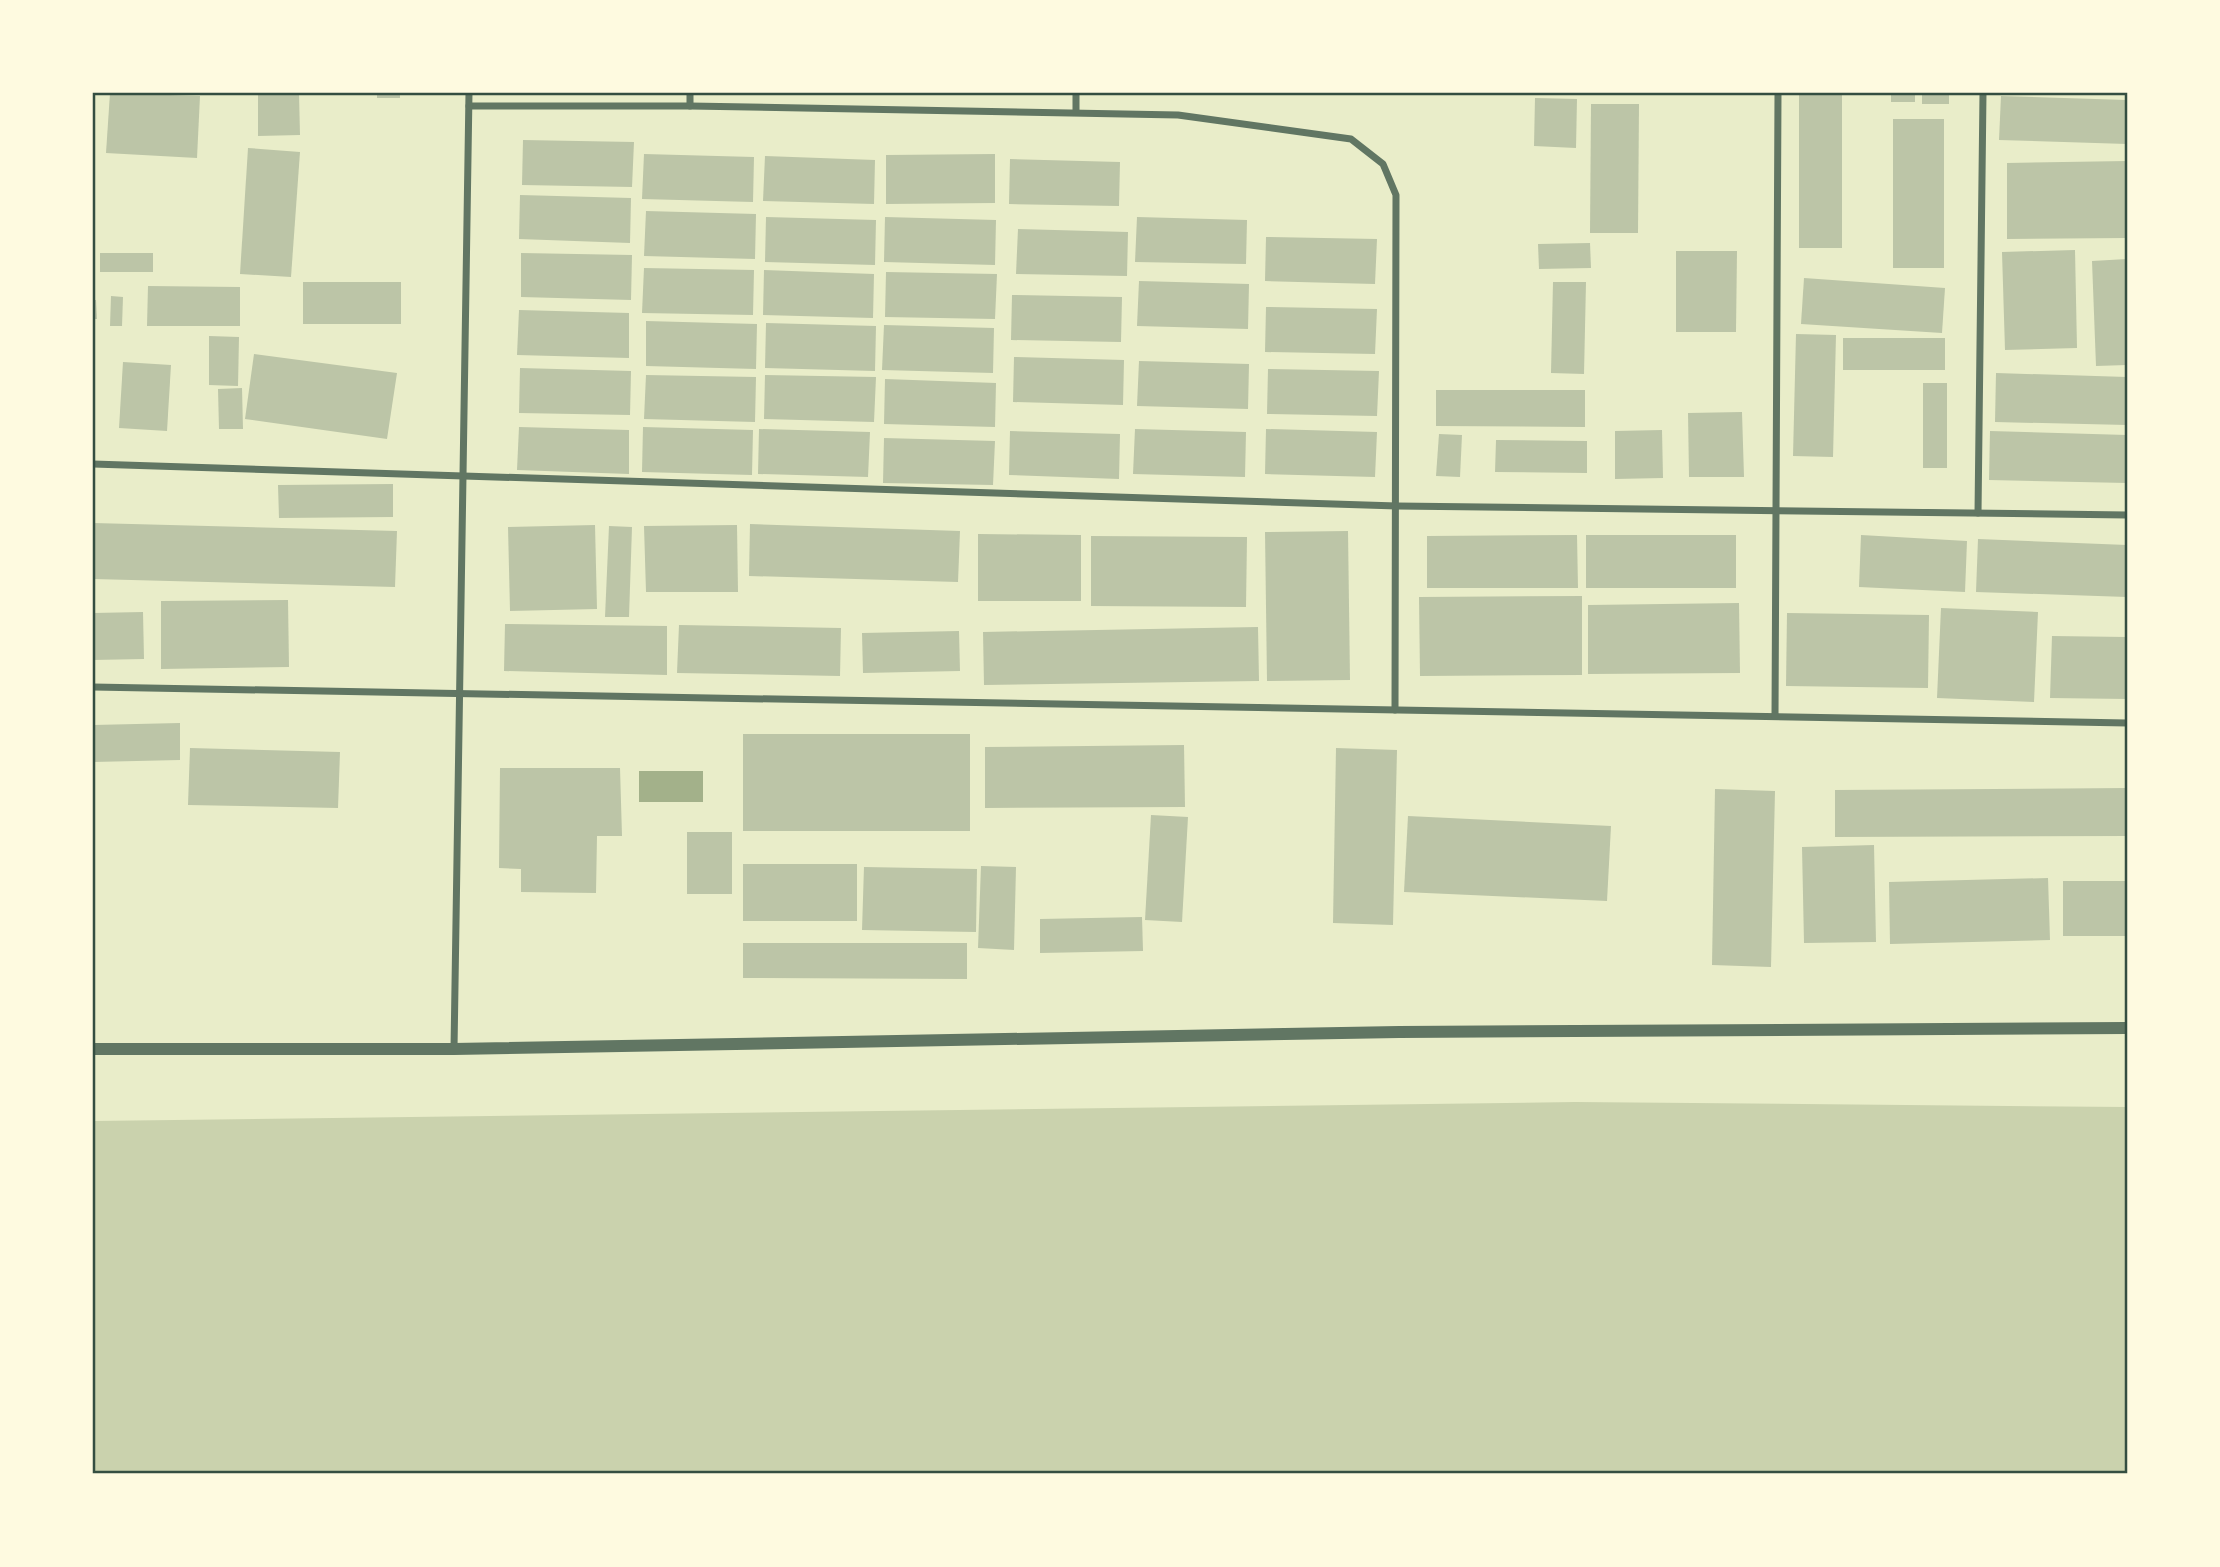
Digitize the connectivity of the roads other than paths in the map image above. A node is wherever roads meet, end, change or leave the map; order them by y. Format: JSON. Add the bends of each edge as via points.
{"nodes":[{"id":1,"x":469,"y":93,"type":"edge"},
{"id":2,"x":690,"y":93,"type":"edge"},
{"id":3,"x":1076,"y":93,"type":"edge"},
{"id":4,"x":1777,"y":93,"type":"edge"},
{"id":5,"x":1983,"y":93,"type":"edge"},
{"id":6,"x":468,"y":106,"type":"junction"},
{"id":7,"x":690,"y":106,"type":"junction"},
{"id":8,"x":1076,"y":111,"type":"junction"},
{"id":9,"x":93,"y":464,"type":"edge"},
{"id":10,"x":463,"y":475,"type":"junction"},
{"id":11,"x":1396,"y":506,"type":"junction"},
{"id":12,"x":1778,"y":511,"type":"junction"},
{"id":13,"x":1978,"y":513,"type":"junction"},
{"id":14,"x":2127,"y":514,"type":"edge"},
{"id":15,"x":93,"y":687,"type":"edge"},
{"id":16,"x":459,"y":693,"type":"junction"},
{"id":17,"x":1395,"y":710,"type":"junction"},
{"id":18,"x":1775,"y":716,"type":"junction"},
{"id":19,"x":2127,"y":723,"type":"edge"},
{"id":20,"x":2127,"y":1028,"type":"edge"},
{"id":21,"x":454,"y":1048,"type":"junction"},
{"id":22,"x":93,"y":1049,"type":"edge"}],
"edges":[{"from":1,"to":6,"type":"street"},
{"from":2,"to":7,"type":"street"},
{"from":3,"to":8,"type":"street"},
{"from":4,"to":12,"type":"street"},
{"from":5,"to":13,"type":"street"},
{"from":6,"to":7,"type":"street"},
{"from":6,"to":10,"type":"street"},
{"from":7,"to":8,"type":"street"},
{"from":8,"to":11,"type":"street","via":[[1178,115],[1311,132],[1351,139],[1383,164],[1396,195]]},
{"from":9,"to":10,"type":"street"},
{"from":10,"to":11,"type":"street"},
{"from":10,"to":16,"type":"street"},
{"from":11,"to":12,"type":"street"},
{"from":11,"to":17,"type":"street"},
{"from":12,"to":13,"type":"street"},
{"from":12,"to":18,"type":"street"},
{"from":13,"to":14,"type":"street"},
{"from":15,"to":16,"type":"street"},
{"from":16,"to":17,"type":"street"},
{"from":16,"to":21,"type":"street"},
{"from":17,"to":18,"type":"street"},
{"from":18,"to":19,"type":"street"},
{"from":20,"to":21,"type":"street","via":[[1399,1032]]},
{"from":21,"to":22,"type":"street"}]}
